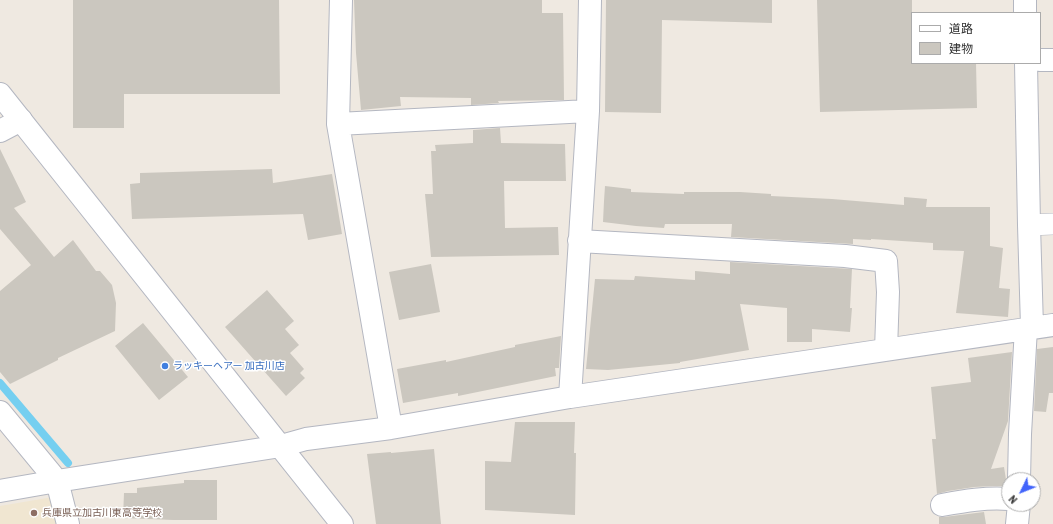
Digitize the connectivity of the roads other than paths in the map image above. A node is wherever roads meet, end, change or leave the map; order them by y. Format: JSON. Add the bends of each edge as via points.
{"nodes":[{"id":1,"x":341,"y":0,"type":"edge"},
{"id":2,"x":590,"y":0,"type":"edge"},
{"id":3,"x":1025,"y":0,"type":"edge"},
{"id":4,"x":1026,"y":12,"type":"edge"},
{"id":5,"x":1041,"y":60,"type":"edge"},
{"id":6,"x":1053,"y":60,"type":"edge"},
{"id":7,"x":1026,"y":64,"type":"edge"},
{"id":8,"x":0,"y":94,"type":"edge"},
{"id":9,"x":588,"y":111,"type":"junction"},
{"id":10,"x":21,"y":120,"type":"junction"},
{"id":11,"x":338,"y":124,"type":"junction"},
{"id":12,"x":0,"y":131,"type":"edge"},
{"id":13,"x":1053,"y":224,"type":"edge"},
{"id":14,"x":1029,"y":225,"type":"junction"},
{"id":15,"x":579,"y":241,"type":"junction"},
{"id":16,"x":1037,"y":327,"type":"edge"},
{"id":17,"x":886,"y":350,"type":"junction"},
{"id":18,"x":570,"y":397,"type":"junction"},
{"id":19,"x":0,"y":412,"type":"edge"},
{"id":20,"x":391,"y":428,"type":"junction"},
{"id":21,"x":281,"y":446,"type":"junction"},
{"id":22,"x":1019,"y":472,"type":"edge"},
{"id":23,"x":57,"y":481,"type":"junction"},
{"id":24,"x":0,"y":491,"type":"edge"},
{"id":25,"x":1001,"y":498,"type":"edge"},
{"id":26,"x":942,"y":505,"type":"dead end"},
{"id":27,"x":1018,"y":512,"type":"edge"},
{"id":28,"x":68,"y":524,"type":"edge"},
{"id":29,"x":342,"y":524,"type":"edge"},
{"id":30,"x":1017,"y":524,"type":"edge"}],
"edges":[{"from":1,"to":11,"type":"street"},
{"from":2,"to":9,"type":"street"},
{"from":3,"to":4,"type":"street"},
{"from":5,"to":6,"type":"street"},
{"from":7,"to":14,"type":"street"},
{"from":8,"to":10,"type":"street"},
{"from":9,"to":11,"type":"street"},
{"from":9,"to":15,"type":"street"},
{"from":10,"to":12,"type":"street"},
{"from":10,"to":21,"type":"street"},
{"from":11,"to":20,"type":"street"},
{"from":13,"to":14,"type":"street"},
{"from":14,"to":16,"type":"street"},
{"from":15,"to":17,"type":"street","via":[[845,256],[886,261]]},
{"from":15,"to":18,"type":"street"},
{"from":16,"to":17,"type":"street"},
{"from":16,"to":22,"type":"street","via":[[1020,434]]},
{"from":17,"to":18,"type":"street"},
{"from":18,"to":20,"type":"street"},
{"from":19,"to":23,"type":"street"},
{"from":20,"to":21,"type":"street","via":[[306,439]]},
{"from":21,"to":23,"type":"street"},
{"from":21,"to":29,"type":"street"},
{"from":23,"to":24,"type":"street"},
{"from":23,"to":28,"type":"street"},
{"from":25,"to":26,"type":"street"},
{"from":27,"to":30,"type":"street"}]}
